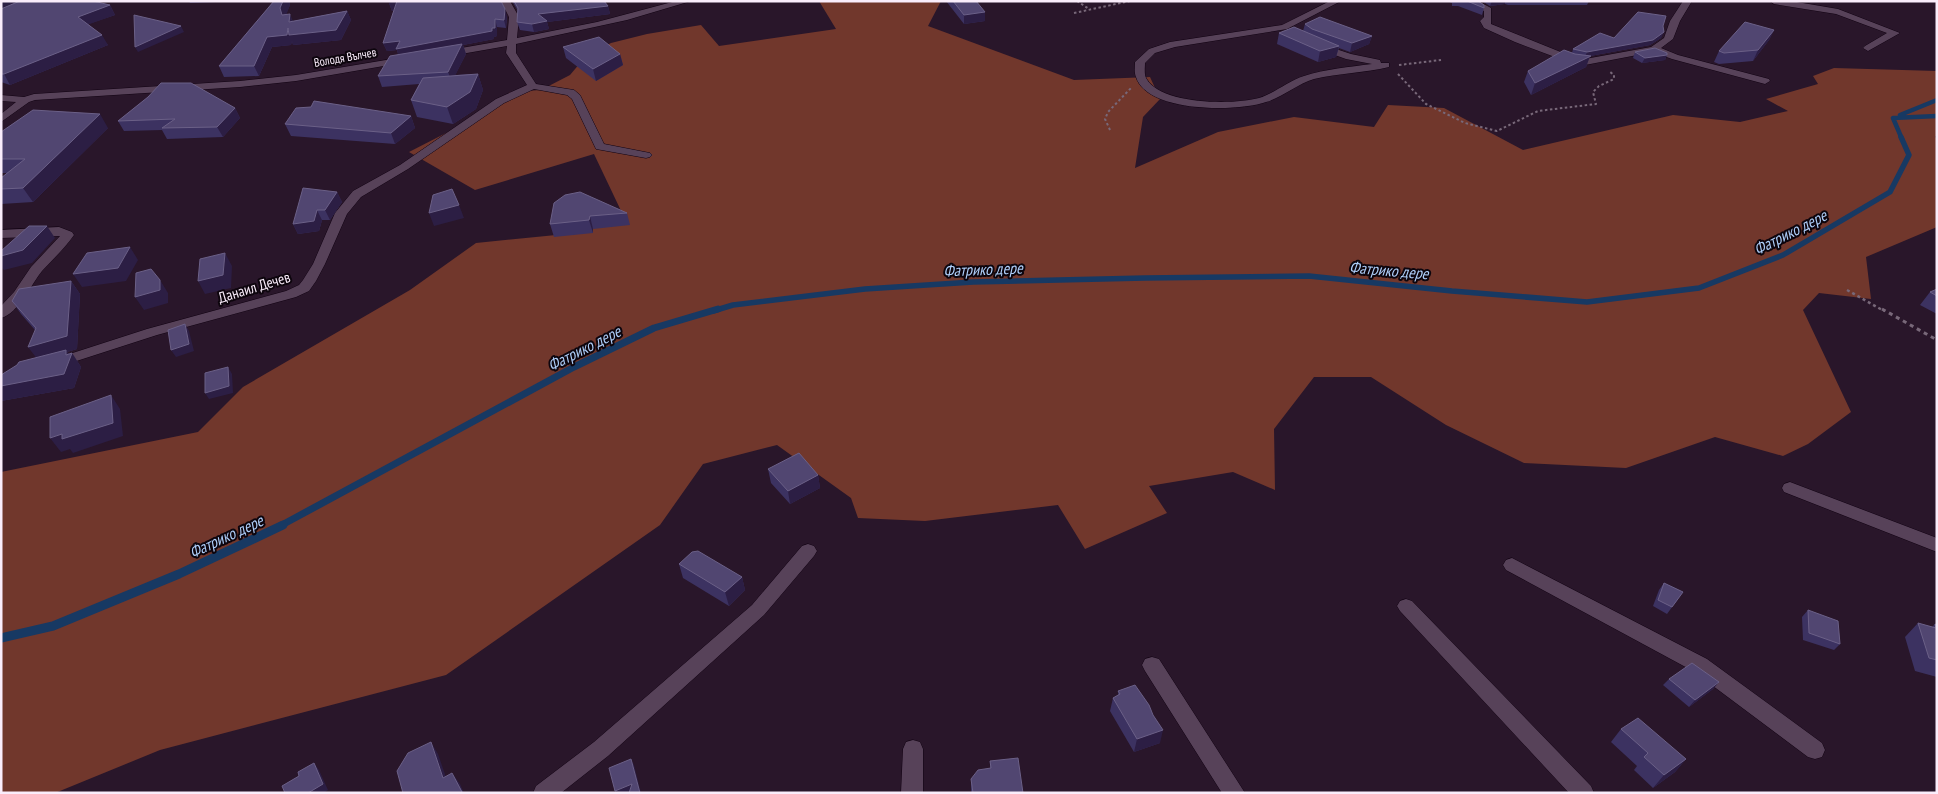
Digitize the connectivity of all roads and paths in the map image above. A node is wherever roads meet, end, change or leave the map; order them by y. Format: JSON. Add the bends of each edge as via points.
{"nodes":[{"id":1,"x":505,"y":1,"type":"edge"},
{"id":2,"x":687,"y":1,"type":"edge"},
{"id":3,"x":1077,"y":1,"type":"edge"},
{"id":4,"x":1130,"y":1,"type":"edge"},
{"id":5,"x":1337,"y":1,"type":"edge"},
{"id":6,"x":1471,"y":1,"type":"edge"},
{"id":7,"x":1688,"y":1,"type":"edge"},
{"id":8,"x":1774,"y":1,"type":"edge"},
{"id":9,"x":1090,"y":10,"type":"junction"},
{"id":10,"x":1074,"y":13,"type":"dead end"},
{"id":11,"x":512,"y":41,"type":"junction"},
{"id":12,"x":1306,"y":41,"type":"edge"},
{"id":13,"x":1868,"y":48,"type":"dead end"},
{"id":14,"x":1654,"y":49,"type":"junction"},
{"id":15,"x":430,"y":56,"type":"edge"},
{"id":16,"x":412,"y":59,"type":"edge"},
{"id":17,"x":1441,"y":60,"type":"dead end"},
{"id":18,"x":1594,"y":61,"type":"junction"},
{"id":19,"x":1389,"y":65,"type":"junction"},
{"id":20,"x":1141,"y":79,"type":"junction"},
{"id":21,"x":1765,"y":81,"type":"dead end"},
{"id":22,"x":533,"y":86,"type":"junction"},
{"id":23,"x":1,"y":98,"type":"edge"},
{"id":24,"x":25,"y":100,"type":"junction"},
{"id":25,"x":1,"y":119,"type":"edge"},
{"id":26,"x":1110,"y":130,"type":"dead end"},
{"id":27,"x":646,"y":155,"type":"dead end"},
{"id":28,"x":1,"y":234,"type":"edge"},
{"id":29,"x":1847,"y":290,"type":"dead end"},
{"id":30,"x":1,"y":314,"type":"edge"},
{"id":31,"x":1937,"y":340,"type":"edge"},
{"id":32,"x":43,"y":366,"type":"edge"},
{"id":33,"x":1790,"y":488,"type":"dead end"},
{"id":34,"x":1937,"y":545,"type":"edge"},
{"id":35,"x":808,"y":551,"type":"dead end"},
{"id":36,"x":1512,"y":565,"type":"dead end"},
{"id":37,"x":1406,"y":606,"type":"dead end"},
{"id":38,"x":1152,"y":664,"type":"dead end"},
{"id":39,"x":913,"y":749,"type":"dead end"},
{"id":40,"x":1815,"y":750,"type":"dead end"},
{"id":41,"x":544,"y":793,"type":"edge"},
{"id":42,"x":912,"y":793,"type":"edge"},
{"id":43,"x":1234,"y":793,"type":"edge"},
{"id":44,"x":1583,"y":793,"type":"edge"}],
"edges":[{"from":1,"to":11,"type":"street","via":[[514,17]]},
{"from":2,"to":11,"type":"street","via":[[644,14]]},
{"from":3,"to":9,"type":"path"},
{"from":4,"to":9,"type":"path"},
{"from":5,"to":20,"type":"street","via":[[1288,29],[1173,44],[1152,52],[1140,62]]},
{"from":6,"to":18,"type":"street","via":[[1488,10],[1485,21],[1495,30],[1570,60]]},
{"from":7,"to":14,"type":"street","via":[[1668,39]]},
{"from":8,"to":13,"type":"street","via":[[1838,12],[1895,33]]},
{"from":9,"to":10,"type":"path"},
{"from":11,"to":15,"type":"street"},
{"from":11,"to":22,"type":"street","via":[[511,53]]},
{"from":12,"to":19,"type":"street","via":[[1348,57]]},
{"from":14,"to":18,"type":"street"},
{"from":14,"to":21,"type":"street"},
{"from":16,"to":24,"type":"street","name":"Володя Вълчев","via":[[240,84]]},
{"from":17,"to":19,"type":"path"},
{"from":18,"to":19,"type":"path","via":[[1614,75],[1614,79],[1593,92],[1596,104],[1538,111],[1497,131],[1465,123],[1426,104]]},
{"from":19,"to":20,"type":"street","via":[[1306,79],[1264,99],[1241,105],[1214,106],[1178,100],[1153,92]]},
{"from":20,"to":26,"type":"path","via":[[1108,112],[1105,119]]},
{"from":22,"to":27,"type":"street","via":[[570,92],[576,97],[600,147]]},
{"from":22,"to":32,"type":"street","name":"Данаил Дечев","via":[[500,101],[404,167],[357,194],[341,213],[319,264],[304,288]]},
{"from":23,"to":24,"type":"street","name":"Володя Вълчев"},
{"from":24,"to":25,"type":"street"},
{"from":28,"to":30,"type":"street","via":[[59,231],[68,235]]},
{"from":29,"to":31,"type":"path"},
{"from":33,"to":34,"type":"street"},
{"from":35,"to":41,"type":"street","via":[[758,610],[601,749]]},
{"from":36,"to":40,"type":"street","via":[[1700,665]]},
{"from":37,"to":44,"type":"street"},
{"from":38,"to":43,"type":"street"},
{"from":39,"to":42,"type":"street"}]}
